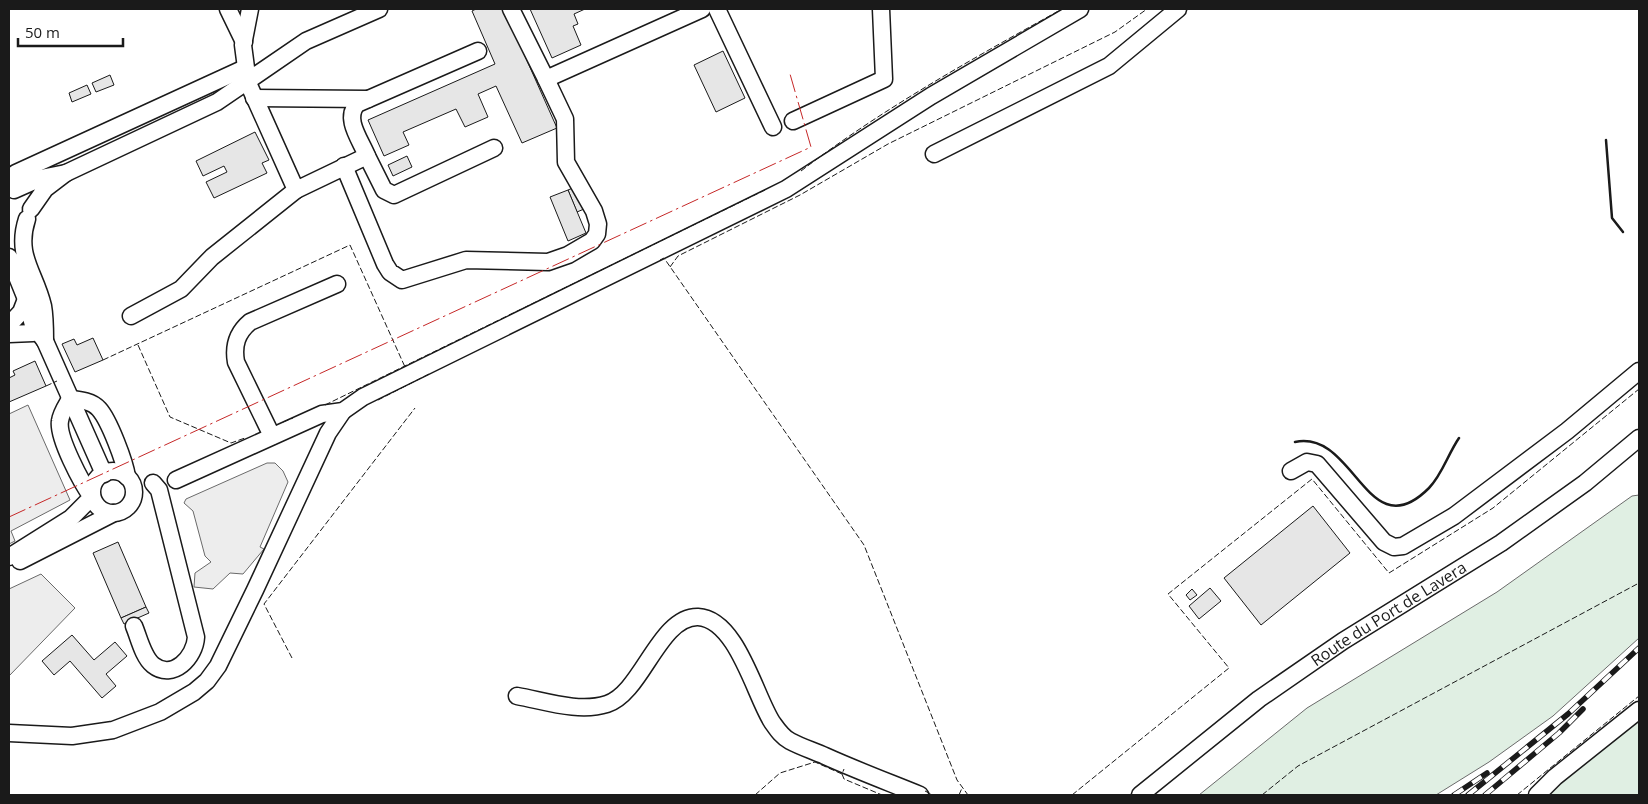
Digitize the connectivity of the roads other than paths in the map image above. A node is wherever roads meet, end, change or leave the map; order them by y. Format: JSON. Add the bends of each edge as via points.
{"nodes":[{"id":1,"x":228,"y":9,"type":"edge"},
{"id":2,"x":250,"y":9,"type":"edge"},
{"id":3,"x":379,"y":9,"type":"edge"},
{"id":4,"x":511,"y":9,"type":"edge"},
{"id":5,"x":702,"y":9,"type":"edge"},
{"id":6,"x":716,"y":9,"type":"edge"},
{"id":7,"x":881,"y":9,"type":"edge"},
{"id":8,"x":1080,"y":9,"type":"edge"},
{"id":9,"x":1178,"y":9,"type":"edge"},
{"id":10,"x":244,"y":42,"type":"junction"},
{"id":11,"x":478,"y":51,"type":"dead end"},
{"id":12,"x":546,"y":80,"type":"junction"},
{"id":13,"x":249,"y":83,"type":"junction"},
{"id":14,"x":368,"y":99,"type":"junction"},
{"id":15,"x":792,"y":121,"type":"dead end"},
{"id":16,"x":773,"y":126,"type":"dead end"},
{"id":17,"x":494,"y":148,"type":"dead end"},
{"id":18,"x":934,"y":154,"type":"dead end"},
{"id":19,"x":367,"y":156,"type":"junction"},
{"id":20,"x":344,"y":166,"type":"junction"},
{"id":21,"x":66,"y":173,"type":"junction"},
{"id":22,"x":10,"y":187,"type":"edge"},
{"id":23,"x":296,"y":190,"type":"junction"},
{"id":24,"x":29,"y":214,"type":"junction"},
{"id":25,"x":9,"y":224,"type":"edge"},
{"id":26,"x":9,"y":257,"type":"edge"},
{"id":27,"x":337,"y":284,"type":"dead end"},
{"id":28,"x":26,"y":298,"type":"junction"},
{"id":29,"x":131,"y":316,"type":"dead end"},
{"id":30,"x":9,"y":325,"type":"edge"},
{"id":31,"x":42,"y":332,"type":"junction"},
{"id":32,"x":9,"y":334,"type":"edge"},
{"id":33,"x":1639,"y":371,"type":"edge"},
{"id":34,"x":70,"y":399,"type":"junction"},
{"id":35,"x":343,"y":411,"type":"junction"},
{"id":36,"x":272,"y":436,"type":"junction"},
{"id":37,"x":1639,"y":438,"type":"edge"},
{"id":38,"x":1291,"y":471,"type":"dead end"},
{"id":39,"x":104,"y":474,"type":"junction"},
{"id":40,"x":129,"y":480,"type":"junction"},
{"id":41,"x":156,"y":487,"type":"junction"},
{"id":42,"x":92,"y":497,"type":"junction"},
{"id":43,"x":129,"y":505,"type":"junction"},
{"id":44,"x":114,"y":513,"type":"junction"},
{"id":45,"x":9,"y":557,"type":"edge"},
{"id":46,"x":9,"y":566,"type":"edge"},
{"id":47,"x":134,"y":626,"type":"dead end"},
{"id":48,"x":517,"y":696,"type":"dead end"},
{"id":49,"x":1639,"y":710,"type":"edge"},
{"id":50,"x":9,"y":733,"type":"edge"},
{"id":51,"x":920,"y":795,"type":"edge"},
{"id":52,"x":1140,"y":795,"type":"edge"},
{"id":53,"x":1537,"y":795,"type":"edge"}],
"edges":[{"from":1,"to":10,"type":"street"},
{"from":2,"to":10,"type":"street"},
{"from":3,"to":13,"type":"street","via":[[306,41]]},
{"from":4,"to":12,"type":"street"},
{"from":5,"to":12,"type":"street"},
{"from":6,"to":16,"type":"street"},
{"from":7,"to":15,"type":"street","via":[[884,79]]},
{"from":8,"to":35,"type":"street","via":[[930,96],[786,189],[363,397]]},
{"from":9,"to":18,"type":"street","via":[[1109,66]]},
{"from":10,"to":13,"type":"street"},
{"from":11,"to":14,"type":"street"},
{"from":12,"to":20,"type":"street","via":[[565,119],[566,162],[588,197],[598,224],[592,241],[568,255],[538,263],[466,260],[402,280],[384,264]]},
{"from":13,"to":14,"type":"street"},
{"from":13,"to":21,"type":"street","via":[[217,102]]},
{"from":13,"to":22,"type":"street","via":[[16,173]]},
{"from":13,"to":23,"type":"street"},
{"from":14,"to":19,"type":"street","via":[[358,104],[351,116]]},
{"from":17,"to":19,"type":"street","via":[[394,195],[384,190]]},
{"from":19,"to":20,"type":"street"},
{"from":20,"to":23,"type":"street"},
{"from":21,"to":22,"type":"street"},
{"from":21,"to":24,"type":"street","via":[[45,189]]},
{"from":22,"to":24,"type":"street","via":[[25,194],[31,203]]},
{"from":23,"to":29,"type":"street","via":[[212,257],[181,290]]},
{"from":24,"to":25,"type":"street","via":[[17,225]]},
{"from":24,"to":31,"type":"street","via":[[23,231],[22,251],[43,306]]},
{"from":26,"to":28,"type":"street"},
{"from":27,"to":36,"type":"street","via":[[250,322],[236,339],[236,362]]},
{"from":28,"to":30,"type":"street","via":[[21,312]]},
{"from":28,"to":31,"type":"street","via":[[33,325]]},
{"from":31,"to":32,"type":"street"},
{"from":31,"to":34,"type":"street"},
{"from":33,"to":38,"type":"street","via":[[1568,431],[1454,516],[1403,546],[1394,547],[1384,542],[1317,464],[1307,462]]},
{"from":34,"to":39,"type":"street"},
{"from":34,"to":40,"type":"street","via":[[83,400],[99,409],[122,457]]},
{"from":34,"to":42,"type":"street","via":[[60,421],[61,434]]},
{"from":35,"to":36,"type":"street","via":[[322,414]]},
{"from":35,"to":50,"type":"street","via":[[328,433],[255,590],[208,681],[160,712],[113,730],[72,736]]},
{"from":36,"to":41,"type":"street"},
{"from":37,"to":52,"type":"street","name":"Route du Port de Lavera","via":[[1585,483],[1508,538],[1344,641],[1259,699]]},
{"from":39,"to":40,"type":"street","via":[[116,472]]},
{"from":39,"to":42,"type":"street","via":[[95,481]]},
{"from":40,"to":41,"type":"street"},
{"from":40,"to":43,"type":"street","via":[[134,494]]},
{"from":41,"to":43,"type":"street"},
{"from":41,"to":47,"type":"street","via":[[196,637],[193,652],[189,659],[173,669],[157,668],[148,659]]},
{"from":42,"to":44,"type":"street","via":[[98,507]]},
{"from":42,"to":45,"type":"street","via":[[67,521]]},
{"from":43,"to":44,"type":"street"},
{"from":44,"to":46,"type":"street"},
{"from":48,"to":51,"type":"street","via":[[578,707],[609,704],[623,694],[677,624],[698,617],[711,621],[738,650],[770,720],[789,740]]},
{"from":49,"to":53,"type":"street"}]}
